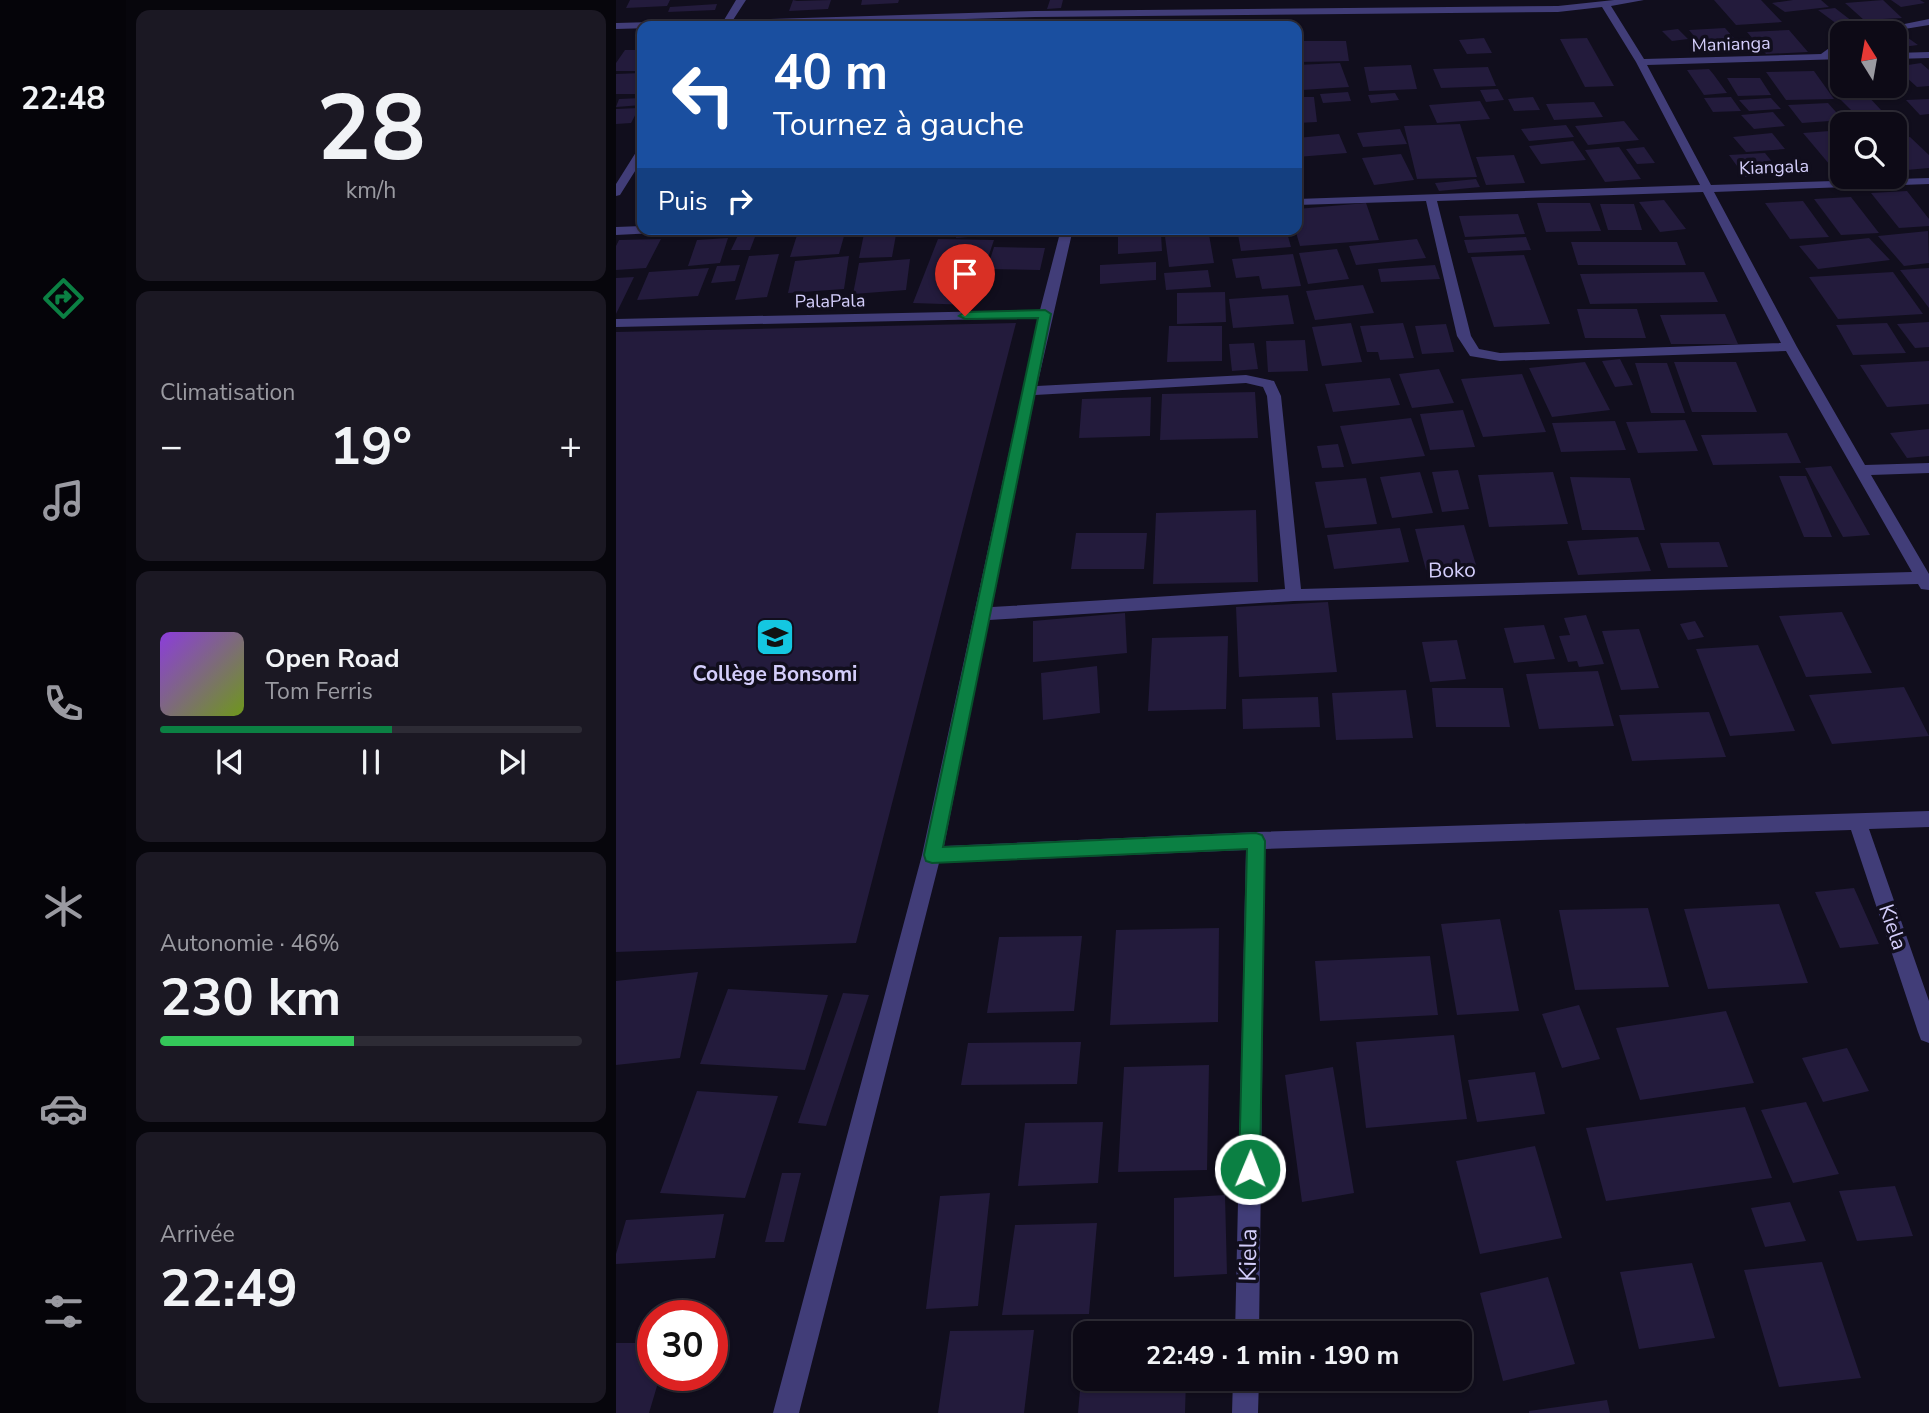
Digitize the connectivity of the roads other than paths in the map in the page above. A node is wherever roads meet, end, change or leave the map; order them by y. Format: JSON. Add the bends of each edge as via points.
{"nodes":[{"id":1,"x":741,"y":0,"type":"edge"},
{"id":2,"x":1038,"y":0,"type":"edge"},
{"id":3,"x":1261,"y":0,"type":"edge"},
{"id":4,"x":1639,"y":0,"type":"edge"},
{"id":5,"x":1556,"y":4,"type":"edge"},
{"id":6,"x":1605,"y":4,"type":"junction"},
{"id":7,"x":1262,"y":12,"type":"junction"},
{"id":8,"x":1107,"y":13,"type":"junction"},
{"id":9,"x":1035,"y":14,"type":"junction"},
{"id":10,"x":728,"y":21,"type":"edge"},
{"id":11,"x":838,"y":21,"type":"edge"},
{"id":12,"x":1105,"y":21,"type":"edge"},
{"id":13,"x":1929,"y":22,"type":"edge"},
{"id":14,"x":616,"y":26,"type":"edge"},
{"id":15,"x":637,"y":26,"type":"edge"},
{"id":16,"x":1908,"y":26,"type":"edge"},
{"id":17,"x":1830,"y":51,"type":"edge"},
{"id":18,"x":1929,"y":55,"type":"edge"},
{"id":19,"x":1908,"y":56,"type":"edge"},
{"id":20,"x":1823,"y":57,"type":"junction"},
{"id":21,"x":1830,"y":57,"type":"edge"},
{"id":22,"x":1641,"y":62,"type":"junction"},
{"id":23,"x":637,"y":159,"type":"edge"},
{"id":24,"x":1929,"y":181,"type":"edge"},
{"id":25,"x":1705,"y":188,"type":"junction"},
{"id":26,"x":616,"y":193,"type":"edge"},
{"id":27,"x":1431,"y":198,"type":"junction"},
{"id":28,"x":1302,"y":202,"type":"edge"},
{"id":29,"x":637,"y":230,"type":"edge"},
{"id":30,"x":616,"y":231,"type":"edge"},
{"id":31,"x":1065,"y":235,"type":"edge"},
{"id":32,"x":1045,"y":314,"type":"junction"},
{"id":33,"x":616,"y":323,"type":"edge"},
{"id":34,"x":1790,"y":347,"type":"junction"},
{"id":35,"x":1030,"y":391,"type":"junction"},
{"id":36,"x":1929,"y":468,"type":"edge"},
{"id":37,"x":1859,"y":470,"type":"junction"},
{"id":38,"x":1926,"y":583,"type":"edge"},
{"id":39,"x":1294,"y":595,"type":"junction"},
{"id":40,"x":983,"y":614,"type":"junction"},
{"id":41,"x":1929,"y":819,"type":"edge"},
{"id":42,"x":1857,"y":821,"type":"junction"},
{"id":43,"x":1256,"y":841,"type":"junction"},
{"id":44,"x":932,"y":855,"type":"junction"},
{"id":45,"x":1929,"y":1032,"type":"edge"},
{"id":46,"x":1247,"y":1321,"type":"edge"},
{"id":47,"x":1246,"y":1391,"type":"edge"},
{"id":48,"x":786,"y":1413,"type":"edge"},
{"id":49,"x":1245,"y":1413,"type":"edge"}],
"edges":[{"from":1,"to":10,"type":"street"},
{"from":2,"to":9,"type":"street"},
{"from":3,"to":7,"type":"street"},
{"from":4,"to":6,"type":"street"},
{"from":5,"to":6,"type":"street"},
{"from":5,"to":7,"type":"street"},
{"from":6,"to":22,"type":"street"},
{"from":7,"to":8,"type":"street"},
{"from":8,"to":9,"type":"street"},
{"from":8,"to":12,"type":"street"},
{"from":9,"to":11,"type":"street"},
{"from":13,"to":16,"type":"street"},
{"from":14,"to":15,"type":"street"},
{"from":17,"to":20,"type":"street"},
{"from":18,"to":19,"type":"street"},
{"from":20,"to":21,"type":"street","name":"Manianga"},
{"from":20,"to":22,"type":"street","name":"Manianga"},
{"from":22,"to":25,"type":"street"},
{"from":23,"to":26,"type":"street"},
{"from":24,"to":25,"type":"street","name":"Kiangala"},
{"from":25,"to":27,"type":"street"},
{"from":25,"to":34,"type":"street"},
{"from":27,"to":28,"type":"street"},
{"from":27,"to":34,"type":"street","via":[[1464,336],[1475,352],[1500,357]]},
{"from":29,"to":30,"type":"street"},
{"from":31,"to":32,"type":"street"},
{"from":32,"to":33,"type":"street","name":"PalaPala"},
{"from":32,"to":35,"type":"street"},
{"from":34,"to":37,"type":"street"},
{"from":35,"to":39,"type":"street","via":[[1246,379],[1269,384],[1274,396]]},
{"from":35,"to":40,"type":"street"},
{"from":36,"to":37,"type":"street"},
{"from":37,"to":38,"type":"street"},
{"from":38,"to":39,"type":"street","name":"Boko"},
{"from":39,"to":40,"type":"street","name":"Boko"},
{"from":40,"to":44,"type":"street"},
{"from":41,"to":42,"type":"street"},
{"from":42,"to":43,"type":"street"},
{"from":42,"to":45,"type":"street","name":"Kiela"},
{"from":43,"to":44,"type":"street"},
{"from":43,"to":46,"type":"street","name":"Kiela"},
{"from":44,"to":48,"type":"street"},
{"from":47,"to":49,"type":"street"}]}
